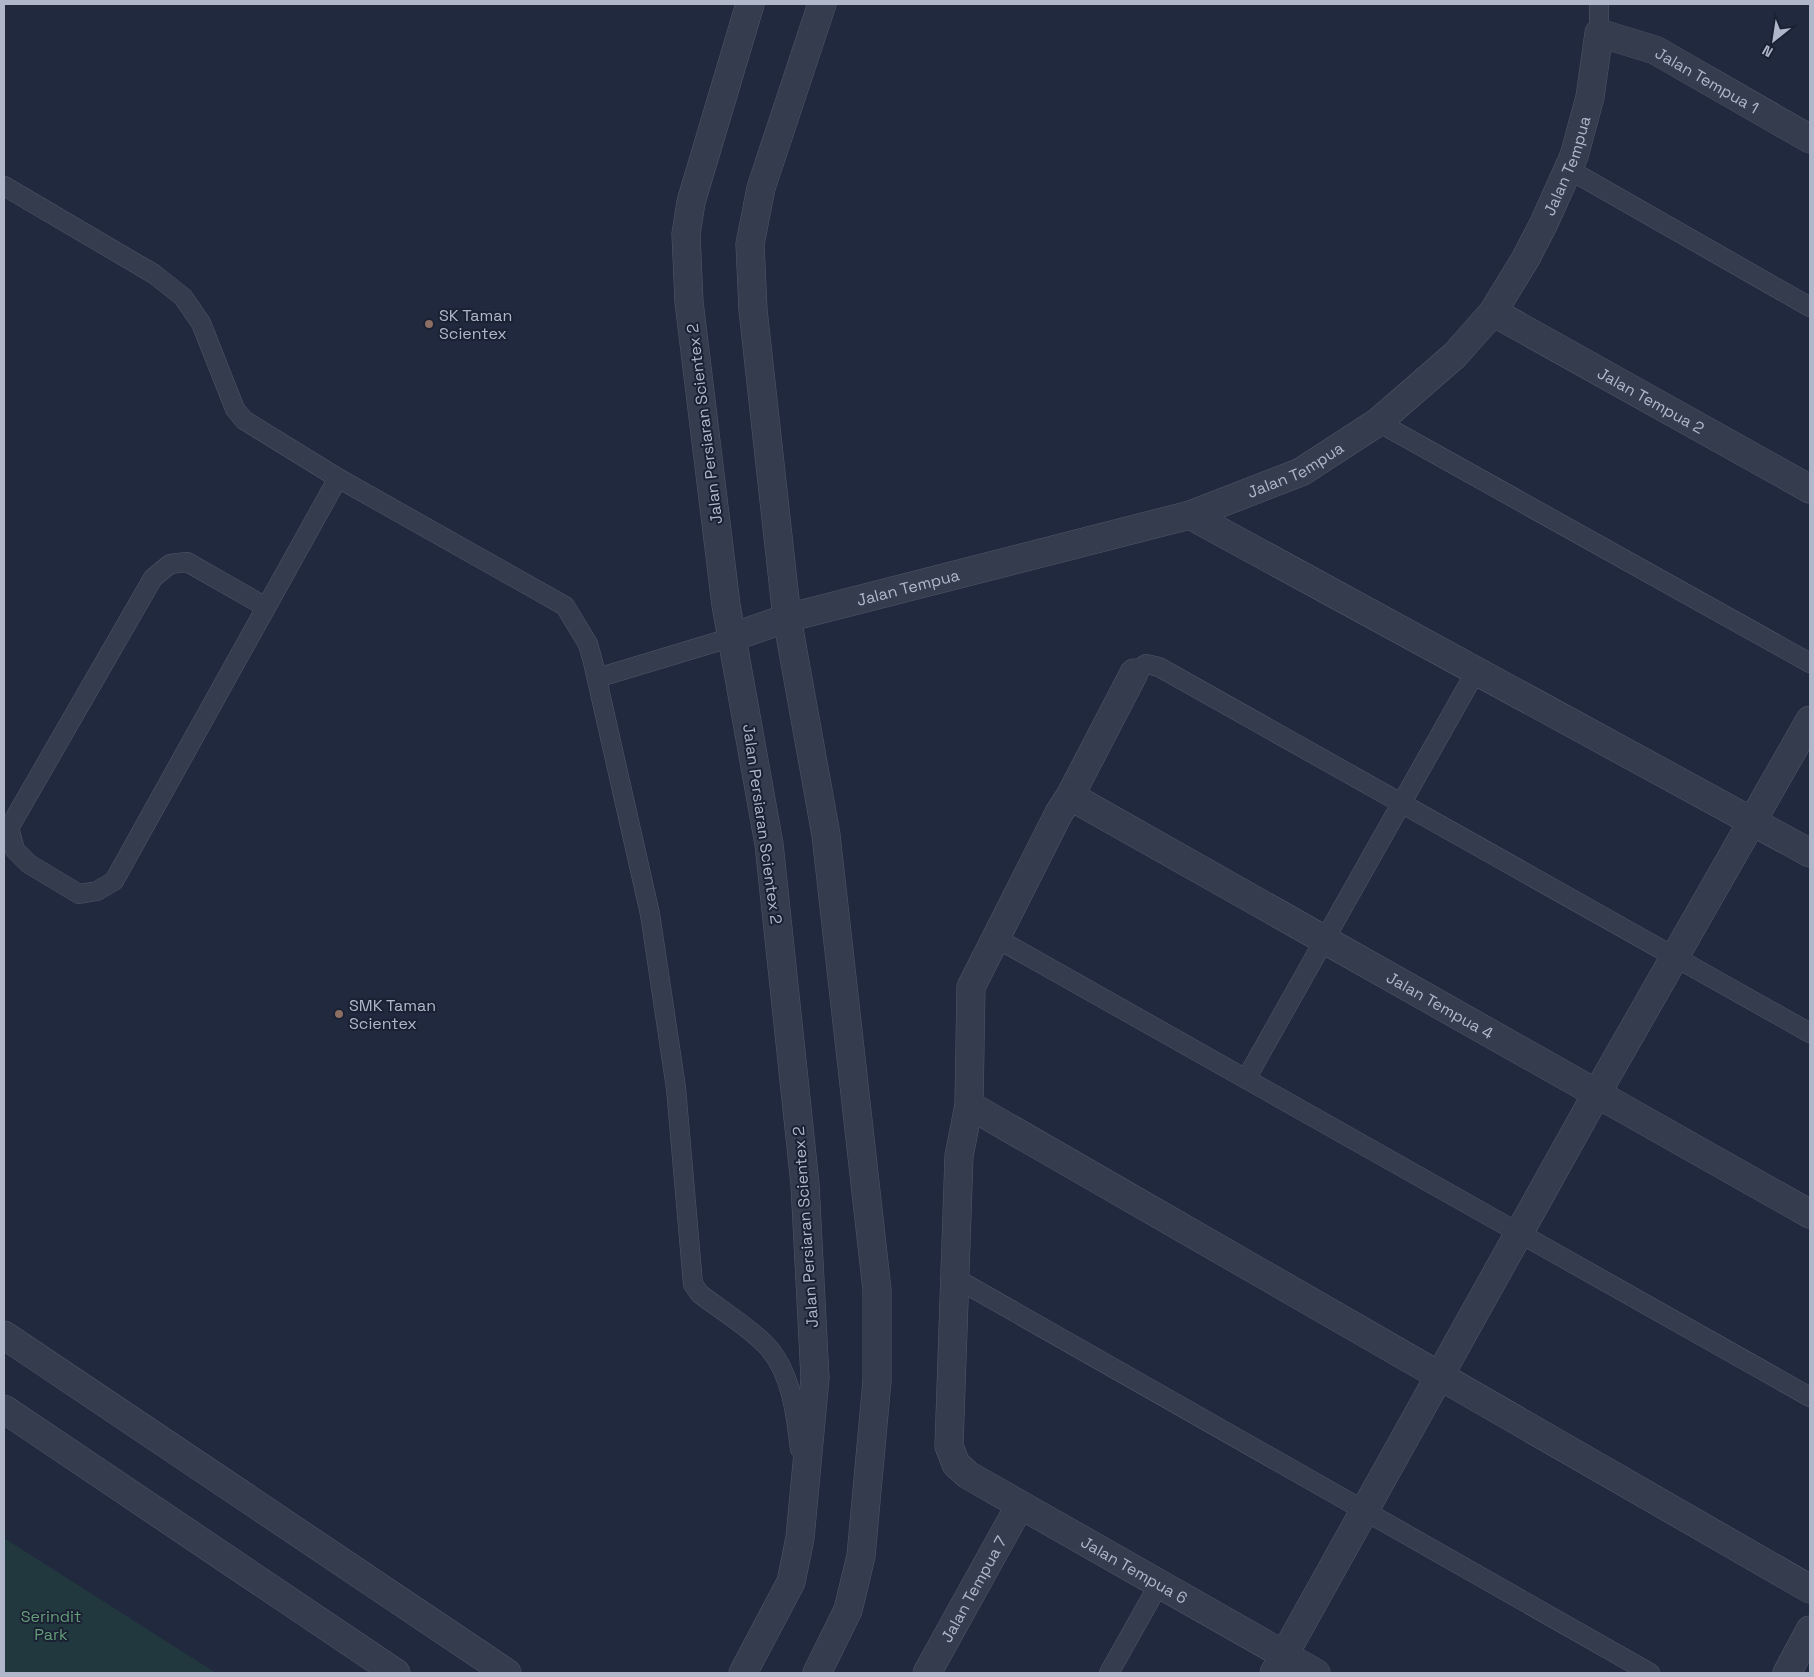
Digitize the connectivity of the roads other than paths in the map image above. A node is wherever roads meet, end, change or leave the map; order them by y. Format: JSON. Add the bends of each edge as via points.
{"nodes":[{"id":1,"x":750,"y":4,"type":"edge"},
{"id":2,"x":822,"y":4,"type":"edge"},
{"id":3,"x":1599,"y":4,"type":"edge"},
{"id":4,"x":1599,"y":33,"type":"junction"},
{"id":5,"x":1810,"y":138,"type":"edge"},
{"id":6,"x":1568,"y":168,"type":"junction"},
{"id":7,"x":4,"y":186,"type":"edge"},
{"id":8,"x":1810,"y":307,"type":"edge"},
{"id":9,"x":1493,"y":312,"type":"junction"},
{"id":10,"x":1378,"y":422,"type":"junction"},
{"id":11,"x":338,"y":478,"type":"junction"},
{"id":12,"x":1810,"y":489,"type":"edge"},
{"id":13,"x":1190,"y":515,"type":"junction"},
{"id":14,"x":266,"y":607,"type":"junction"},
{"id":15,"x":788,"y":618,"type":"junction"},
{"id":16,"x":733,"y":637,"type":"junction"},
{"id":17,"x":1810,"y":663,"type":"edge"},
{"id":18,"x":1476,"y":671,"type":"junction"},
{"id":19,"x":1134,"y":673,"type":"joint"},
{"id":20,"x":597,"y":678,"type":"junction"},
{"id":21,"x":1810,"y":720,"type":"edge"},
{"id":22,"x":1070,"y":796,"type":"junction"},
{"id":23,"x":1401,"y":803,"type":"junction"},
{"id":24,"x":1754,"y":822,"type":"junction"},
{"id":25,"x":1810,"y":853,"type":"edge"},
{"id":26,"x":996,"y":938,"type":"junction"},
{"id":27,"x":1324,"y":938,"type":"junction"},
{"id":28,"x":1675,"y":957,"type":"junction"},
{"id":29,"x":1810,"y":1033,"type":"edge"},
{"id":30,"x":1246,"y":1079,"type":"junction"},
{"id":31,"x":1597,"y":1092,"type":"junction"},
{"id":32,"x":969,"y":1105,"type":"junction"},
{"id":33,"x":1810,"y":1214,"type":"edge"},
{"id":34,"x":1520,"y":1232,"type":"junction"},
{"id":35,"x":955,"y":1278,"type":"junction"},
{"id":36,"x":4,"y":1335,"type":"edge"},
{"id":37,"x":1440,"y":1377,"type":"junction"},
{"id":38,"x":1810,"y":1397,"type":"edge"},
{"id":39,"x":4,"y":1409,"type":"edge"},
{"id":40,"x":805,"y":1489,"type":"junction"},
{"id":41,"x":1020,"y":1505,"type":"junction"},
{"id":42,"x":1364,"y":1512,"type":"junction"},
{"id":43,"x":1159,"y":1584,"type":"junction"},
{"id":44,"x":1810,"y":1589,"type":"edge"},
{"id":45,"x":1810,"y":1630,"type":"edge"},
{"id":46,"x":1279,"y":1664,"type":"edge"},
{"id":47,"x":743,"y":1670,"type":"edge"},
{"id":48,"x":507,"y":1672,"type":"edge"},
{"id":49,"x":396,"y":1673,"type":"edge"},
{"id":50,"x":817,"y":1673,"type":"edge"},
{"id":51,"x":927,"y":1673,"type":"edge"},
{"id":52,"x":1109,"y":1673,"type":"edge"},
{"id":53,"x":1316,"y":1673,"type":"edge"},
{"id":54,"x":1650,"y":1673,"type":"edge"},
{"id":55,"x":1787,"y":1673,"type":"edge"}],
"edges":[{"from":1,"to":16,"type":"street","name":"Jalan Persiaran Scientex 2","via":[[691,202],[686,234],[689,302],[726,605]]},
{"from":2,"to":15,"type":"street","via":[[761,188],[750,244],[753,310]]},
{"from":3,"to":4,"type":"lane","name":"Jalan Tempua"},
{"from":4,"to":5,"type":"street","name":"Jalan Tempua 1","via":[[1655,50]]},
{"from":4,"to":6,"type":"street","name":"Jalan Tempua","via":[[1590,97]]},
{"from":6,"to":8,"type":"lane"},
{"from":6,"to":9,"type":"street","name":"Jalan Tempua","via":[[1544,223]]},
{"from":7,"to":11,"type":"lane","via":[[154,274],[183,297],[201,323],[235,409],[244,420]]},
{"from":9,"to":10,"type":"street","name":"Jalan Tempua","via":[[1455,355]]},
{"from":9,"to":12,"type":"street","name":"Jalan Tempua 2"},
{"from":10,"to":13,"type":"street","name":"Jalan Tempua","via":[[1301,472]]},
{"from":10,"to":17,"type":"lane"},
{"from":11,"to":14,"type":"lane"},
{"from":11,"to":20,"type":"lane","via":[[565,606],[588,644]]},
{"from":13,"to":15,"type":"street","name":"Jalan Tempua"},
{"from":13,"to":18,"type":"street"},
{"from":14,"to":14,"type":"lane","via":[[114,881],[97,891],[80,894],[29,864],[15,850],[9,828],[153,578],[170,564],[187,562]]},
{"from":15,"to":16,"type":"street","name":"Jalan Tempua"},
{"from":15,"to":50,"type":"street","via":[[826,835],[877,1290],[877,1381],[861,1556],[848,1610]]},
{"from":16,"to":20,"type":"lane"},
{"from":16,"to":40,"type":"street","name":"Jalan Persiaran Scientex 2","via":[[769,844],[805,1184],[815,1378]]},
{"from":18,"to":23,"type":"lane"},
{"from":18,"to":24,"type":"street"},
{"from":19,"to":22,"type":"street"},
{"from":19,"to":23,"type":"lane","via":[[1146,664],[1159,667]]},
{"from":20,"to":40,"type":"lane","via":[[650,914],[676,1088],[693,1284],[700,1294],[765,1345],[784,1372],[796,1418]]},
{"from":21,"to":24,"type":"street"},
{"from":22,"to":26,"type":"street"},
{"from":22,"to":27,"type":"street","name":"Jalan Tempua 4"},
{"from":23,"to":27,"type":"lane"},
{"from":23,"to":28,"type":"lane"},
{"from":24,"to":25,"type":"street"},
{"from":24,"to":28,"type":"street"},
{"from":26,"to":30,"type":"lane"},
{"from":26,"to":32,"type":"street","via":[[971,987]]},
{"from":27,"to":30,"type":"lane"},
{"from":27,"to":31,"type":"street","name":"Jalan Tempua 4"},
{"from":28,"to":29,"type":"lane"},
{"from":28,"to":31,"type":"street"},
{"from":30,"to":34,"type":"lane"},
{"from":31,"to":33,"type":"street","name":"Jalan Tempua 4"},
{"from":31,"to":34,"type":"street"},
{"from":32,"to":35,"type":"street","via":[[959,1156]]},
{"from":32,"to":37,"type":"street"},
{"from":34,"to":37,"type":"street"},
{"from":34,"to":38,"type":"lane"},
{"from":35,"to":41,"type":"street","name":"Jalan Tempua 6","via":[[949,1446],[956,1464],[968,1475]]},
{"from":35,"to":42,"type":"lane"},
{"from":36,"to":48,"type":"street"},
{"from":37,"to":42,"type":"street"},
{"from":37,"to":44,"type":"street"},
{"from":39,"to":49,"type":"street"},
{"from":40,"to":47,"type":"street","name":"Jalan Persiaran Scientex 2","via":[[800,1538],[790,1582]]},
{"from":41,"to":43,"type":"street","name":"Jalan Tempua 6"},
{"from":41,"to":51,"type":"street","name":"Jalan Tempua 7"},
{"from":42,"to":46,"type":"street"},
{"from":42,"to":54,"type":"lane"},
{"from":43,"to":46,"type":"street","name":"Jalan Tempua 6"},
{"from":43,"to":52,"type":"lane"},
{"from":45,"to":55,"type":"street"},
{"from":46,"to":53,"type":"street","name":"Jalan Tempua 6"}]}
